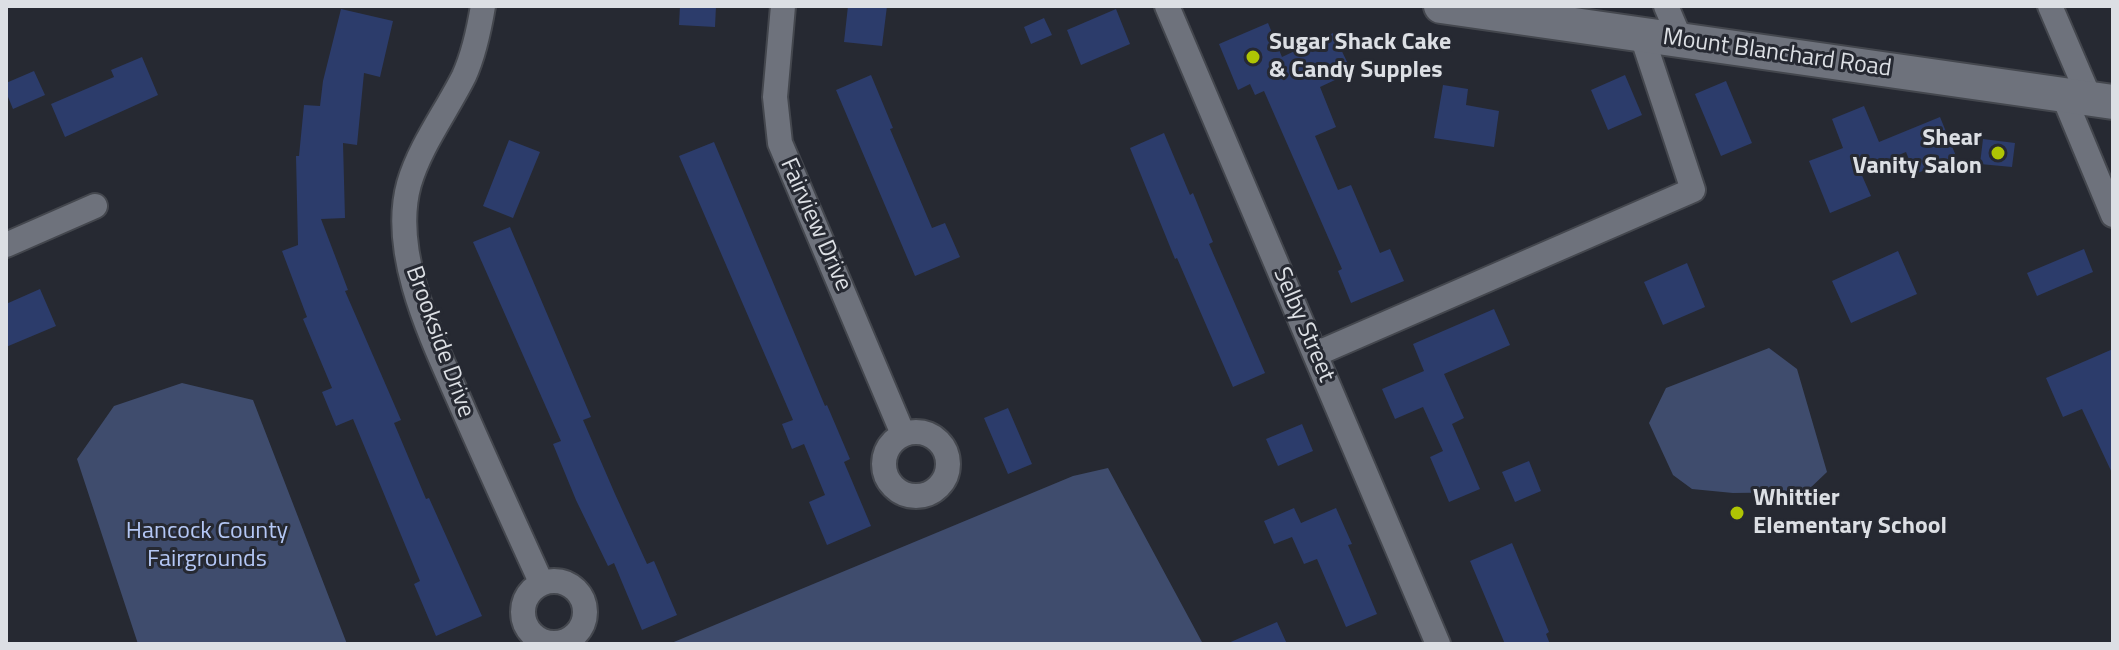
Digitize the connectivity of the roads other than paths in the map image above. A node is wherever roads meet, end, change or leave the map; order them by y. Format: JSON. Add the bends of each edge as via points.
{"nodes":[{"id":1,"x":483,"y":6,"type":"edge"},
{"id":2,"x":783,"y":6,"type":"edge"},
{"id":3,"x":1167,"y":6,"type":"edge"},
{"id":4,"x":1441,"y":6,"type":"edge"},
{"id":5,"x":1666,"y":6,"type":"edge"},
{"id":6,"x":2050,"y":6,"type":"edge"},
{"id":7,"x":1642,"y":36,"type":"junction"},
{"id":8,"x":1680,"y":39,"type":"junction"},
{"id":9,"x":2088,"y":99,"type":"edge"},
{"id":10,"x":95,"y":206,"type":"dead end"},
{"id":11,"x":2113,"y":215,"type":"edge"},
{"id":12,"x":6,"y":245,"type":"edge"},
{"id":13,"x":1316,"y":354,"type":"junction"},
{"id":14,"x":903,"y":434,"type":"dead end"},
{"id":15,"x":541,"y":582,"type":"dead end"},
{"id":16,"x":1438,"y":644,"type":"edge"}],
"edges":[{"from":1,"to":15,"type":"street","name":"Brookside Drive","via":[[464,75],[409,185],[405,238],[411,273],[439,355]]},
{"from":2,"to":14,"type":"street","name":"Fairview Drive","via":[[775,97],[780,143]]},
{"from":3,"to":13,"type":"street","name":"Selby Street"},
{"from":4,"to":7,"type":"main road","name":"Mount Blanchard Road"},
{"from":5,"to":8,"type":"street"},
{"from":6,"to":9,"type":"street"},
{"from":7,"to":8,"type":"main road","name":"Mount Blanchard Road"},
{"from":7,"to":13,"type":"street","via":[[1693,190]]},
{"from":8,"to":9,"type":"main road","name":"Mount Blanchard Road"},
{"from":9,"to":11,"type":"street"},
{"from":10,"to":12,"type":"street"},
{"from":13,"to":16,"type":"street","name":"Selby Street"}]}
